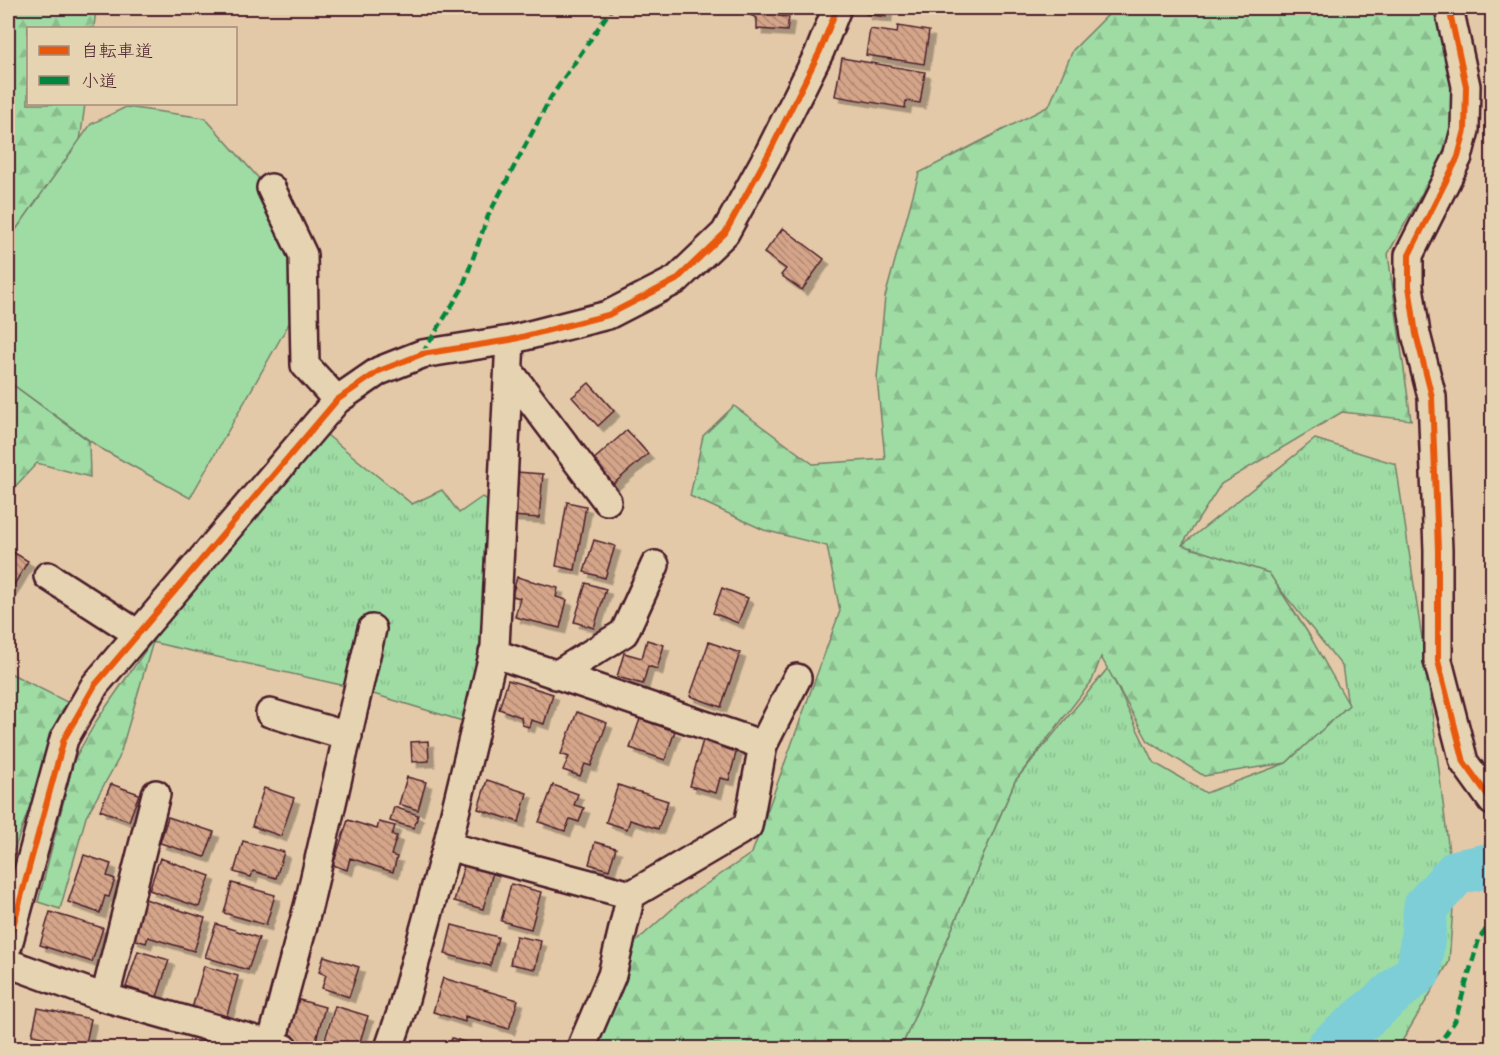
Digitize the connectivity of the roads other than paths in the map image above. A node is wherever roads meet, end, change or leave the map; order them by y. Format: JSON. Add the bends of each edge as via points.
{"nodes":[{"id":1,"x":837,"y":8,"type":"edge"},
{"id":2,"x":1449,"y":8,"type":"edge"},
{"id":3,"x":271,"y":188,"type":"dead end"},
{"id":4,"x":510,"y":340,"type":"junction"},
{"id":5,"x":509,"y":371,"type":"junction"},
{"id":6,"x":337,"y":400,"type":"junction"},
{"id":7,"x":607,"y":501,"type":"dead end"},
{"id":8,"x":655,"y":565,"type":"dead end"},
{"id":9,"x":48,"y":576,"type":"dead end"},
{"id":10,"x":372,"y":629,"type":"dead end"},
{"id":11,"x":138,"y":634,"type":"junction"},
{"id":12,"x":493,"y":653,"type":"junction"},
{"id":13,"x":556,"y":675,"type":"junction"},
{"id":14,"x":797,"y":678,"type":"dead end"},
{"id":15,"x":270,"y":713,"type":"dead end"},
{"id":16,"x":348,"y":735,"type":"junction"},
{"id":17,"x":763,"y":745,"type":"junction"},
{"id":18,"x":156,"y":794,"type":"dead end"},
{"id":19,"x":1492,"y":801,"type":"edge"},
{"id":20,"x":447,"y":846,"type":"junction"},
{"id":21,"x":631,"y":895,"type":"junction"},
{"id":22,"x":8,"y":945,"type":"edge"},
{"id":23,"x":8,"y":963,"type":"edge"},
{"id":24,"x":105,"y":997,"type":"junction"},
{"id":25,"x":278,"y":1047,"type":"edge"},
{"id":26,"x":389,"y":1048,"type":"edge"},
{"id":27,"x":581,"y":1048,"type":"edge"}],
"edges":[{"from":1,"to":4,"type":"street","via":[[820,51],[725,233],[676,280],[608,315]]},
{"from":2,"to":19,"type":"street","via":[[1466,86],[1465,130],[1458,157],[1409,255],[1409,286],[1432,398],[1438,661],[1464,762]]},
{"from":3,"to":6,"type":"street","via":[[303,255],[305,365]]},
{"from":4,"to":5,"type":"street"},
{"from":4,"to":6,"type":"street","via":[[422,354],[379,371]]},
{"from":5,"to":7,"type":"street"},
{"from":5,"to":12,"type":"street"},
{"from":6,"to":11,"type":"street"},
{"from":8,"to":13,"type":"street","via":[[624,633]]},
{"from":9,"to":11,"type":"street"},
{"from":10,"to":16,"type":"street"},
{"from":11,"to":22,"type":"street","via":[[95,685],[64,739]]},
{"from":12,"to":13,"type":"street"},
{"from":12,"to":20,"type":"street"},
{"from":13,"to":17,"type":"street"},
{"from":14,"to":17,"type":"street"},
{"from":15,"to":16,"type":"street"},
{"from":16,"to":25,"type":"street"},
{"from":17,"to":21,"type":"street","via":[[748,826]]},
{"from":18,"to":24,"type":"street"},
{"from":20,"to":21,"type":"street"},
{"from":20,"to":26,"type":"street"},
{"from":21,"to":27,"type":"street","via":[[612,975]]},
{"from":23,"to":24,"type":"street"},
{"from":24,"to":25,"type":"street"}]}
